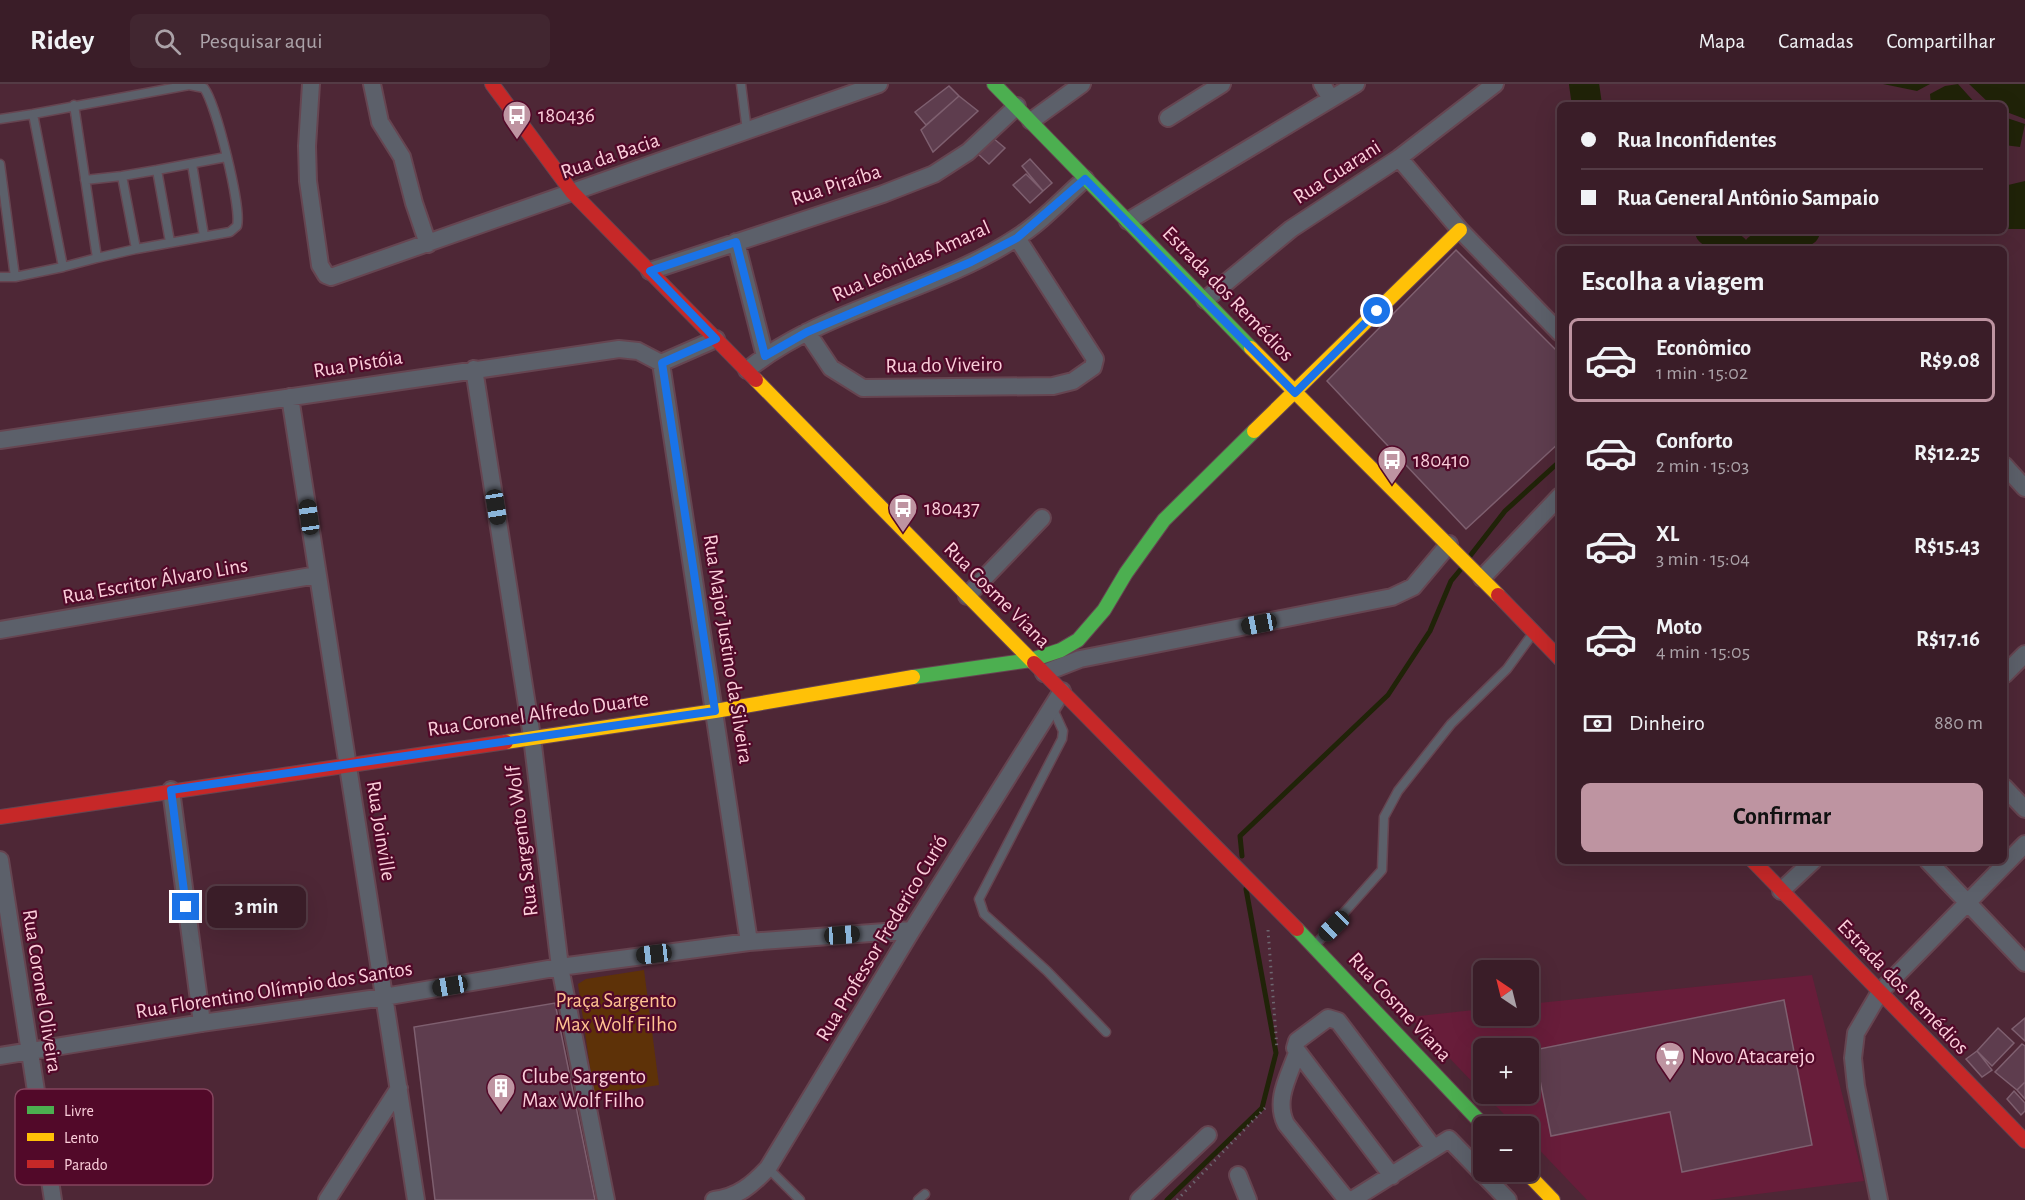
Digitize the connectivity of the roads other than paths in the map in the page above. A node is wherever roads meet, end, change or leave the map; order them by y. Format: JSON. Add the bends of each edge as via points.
{"nodes":[{"id":1,"x":311,"y":84,"type":"edge"},
{"id":2,"x":372,"y":84,"type":"edge"},
{"id":3,"x":492,"y":84,"type":"edge"},
{"id":4,"x":741,"y":84,"type":"edge"},
{"id":5,"x":879,"y":84,"type":"edge"},
{"id":6,"x":994,"y":84,"type":"edge"},
{"id":7,"x":1082,"y":84,"type":"edge"},
{"id":8,"x":1222,"y":84,"type":"edge"},
{"id":9,"x":1322,"y":84,"type":"edge"},
{"id":10,"x":1356,"y":84,"type":"edge"},
{"id":11,"x":1495,"y":84,"type":"edge"},
{"id":12,"x":1331,"y":99,"type":"junction"},
{"id":13,"x":74,"y":105,"type":"junction"},
{"id":14,"x":1017,"y":106,"type":"junction"},
{"id":15,"x":33,"y":114,"type":"junction"},
{"id":16,"x":0,"y":118,"type":"edge"},
{"id":17,"x":1168,"y":118,"type":"dead end"},
{"id":18,"x":1031,"y":122,"type":"junction"},
{"id":19,"x":747,"y":132,"type":"junction"},
{"id":20,"x":226,"y":157,"type":"junction"},
{"id":21,"x":1399,"y":158,"type":"junction"},
{"id":22,"x":0,"y":164,"type":"edge"},
{"id":23,"x":192,"y":164,"type":"junction"},
{"id":24,"x":157,"y":170,"type":"junction"},
{"id":25,"x":122,"y":176,"type":"junction"},
{"id":26,"x":1085,"y":179,"type":"junction"},
{"id":27,"x":85,"y":180,"type":"junction"},
{"id":28,"x":572,"y":192,"type":"junction"},
{"id":29,"x":1128,"y":221,"type":"junction"},
{"id":30,"x":1460,"y":230,"type":"junction"},
{"id":31,"x":204,"y":236,"type":"junction"},
{"id":32,"x":1017,"y":238,"type":"junction"},
{"id":33,"x":170,"y":242,"type":"junction"},
{"id":34,"x":736,"y":242,"type":"junction"},
{"id":35,"x":428,"y":244,"type":"junction"},
{"id":36,"x":136,"y":249,"type":"junction"},
{"id":37,"x":97,"y":258,"type":"junction"},
{"id":38,"x":63,"y":267,"type":"junction"},
{"id":39,"x":650,"y":271,"type":"junction"},
{"id":40,"x":0,"y":277,"type":"edge"},
{"id":41,"x":15,"y":277,"type":"junction"},
{"id":42,"x":1205,"y":300,"type":"junction"},
{"id":43,"x":1557,"y":330,"type":"edge"},
{"id":44,"x":807,"y":332,"type":"junction"},
{"id":45,"x":716,"y":339,"type":"junction"},
{"id":46,"x":765,"y":356,"type":"junction"},
{"id":47,"x":662,"y":363,"type":"junction"},
{"id":48,"x":474,"y":369,"type":"junction"},
{"id":49,"x":747,"y":370,"type":"junction"},
{"id":50,"x":1295,"y":393,"type":"junction"},
{"id":51,"x":290,"y":397,"type":"junction"},
{"id":52,"x":0,"y":440,"type":"edge"},
{"id":53,"x":2007,"y":468,"type":"edge"},
{"id":54,"x":2025,"y":488,"type":"edge"},
{"id":55,"x":1557,"y":499,"type":"edge"},
{"id":56,"x":1042,"y":518,"type":"dead end"},
{"id":57,"x":1453,"y":549,"type":"junction"},
{"id":58,"x":317,"y":575,"type":"junction"},
{"id":59,"x":1481,"y":577,"type":"junction"},
{"id":60,"x":968,"y":596,"type":"junction"},
{"id":61,"x":0,"y":630,"type":"edge"},
{"id":62,"x":1534,"y":632,"type":"junction"},
{"id":63,"x":2025,"y":654,"type":"edge"},
{"id":64,"x":1557,"y":656,"type":"edge"},
{"id":65,"x":1031,"y":660,"type":"junction"},
{"id":66,"x":2007,"y":672,"type":"edge"},
{"id":67,"x":1044,"y":673,"type":"junction"},
{"id":68,"x":1062,"y":691,"type":"junction"},
{"id":69,"x":1052,"y":707,"type":"junction"},
{"id":70,"x":715,"y":711,"type":"junction"},
{"id":71,"x":531,"y":737,"type":"junction"},
{"id":72,"x":348,"y":765,"type":"junction"},
{"id":73,"x":171,"y":790,"type":"junction"},
{"id":74,"x":2007,"y":790,"type":"edge"},
{"id":75,"x":2025,"y":809,"type":"edge"},
{"id":76,"x":0,"y":817,"type":"edge"},
{"id":77,"x":2025,"y":844,"type":"edge"},
{"id":78,"x":0,"y":860,"type":"edge"},
{"id":79,"x":2007,"y":862,"type":"edge"},
{"id":80,"x":1756,"y":864,"type":"edge"},
{"id":81,"x":1810,"y":864,"type":"edge"},
{"id":82,"x":1931,"y":864,"type":"edge"},
{"id":83,"x":2005,"y":864,"type":"edge"},
{"id":84,"x":1781,"y":891,"type":"junction"},
{"id":85,"x":1967,"y":903,"type":"junction"},
{"id":86,"x":912,"y":930,"type":"junction"},
{"id":87,"x":749,"y":942,"type":"junction"},
{"id":88,"x":1314,"y":946,"type":"junction"},
{"id":89,"x":2025,"y":963,"type":"edge"},
{"id":90,"x":560,"y":967,"type":"junction"},
{"id":91,"x":1880,"y":992,"type":"junction"},
{"id":92,"x":384,"y":997,"type":"junction"},
{"id":93,"x":202,"y":1023,"type":"junction"},
{"id":94,"x":1106,"y":1032,"type":"dead end"},
{"id":95,"x":29,"y":1053,"type":"junction"},
{"id":96,"x":1298,"y":1053,"type":"junction"},
{"id":97,"x":0,"y":1056,"type":"edge"},
{"id":98,"x":399,"y":1088,"type":"junction"},
{"id":99,"x":35,"y":1089,"type":"edge"},
{"id":100,"x":1475,"y":1116,"type":"edge"},
{"id":101,"x":1208,"y":1135,"type":"dead end"},
{"id":102,"x":2025,"y":1141,"type":"edge"},
{"id":103,"x":1433,"y":1147,"type":"junction"},
{"id":104,"x":768,"y":1168,"type":"junction"},
{"id":105,"x":1238,"y":1175,"type":"dead end"},
{"id":106,"x":1392,"y":1176,"type":"junction"},
{"id":107,"x":1536,"y":1182,"type":"edge"},
{"id":108,"x":51,"y":1185,"type":"edge"},
{"id":109,"x":722,"y":1199,"type":"edge"},
{"id":110,"x":53,"y":1200,"type":"edge"},
{"id":111,"x":327,"y":1200,"type":"edge"},
{"id":112,"x":416,"y":1200,"type":"edge"},
{"id":113,"x":606,"y":1200,"type":"edge"},
{"id":114,"x":800,"y":1200,"type":"edge"},
{"id":115,"x":1139,"y":1200,"type":"edge"},
{"id":116,"x":1248,"y":1200,"type":"edge"},
{"id":117,"x":1347,"y":1200,"type":"edge"},
{"id":118,"x":1352,"y":1200,"type":"edge"},
{"id":119,"x":1508,"y":1200,"type":"edge"},
{"id":120,"x":1553,"y":1200,"type":"edge"},
{"id":121,"x":1879,"y":1200,"type":"edge"}],
"edges":[{"from":1,"to":35,"type":"street","name":"Rua da Bacia","via":[[308,181],[320,264],[328,277]]},
{"from":2,"to":35,"type":"street","via":[[380,122],[402,157]]},
{"from":3,"to":28,"type":"main road","name":"Rua Cosme Viana"},
{"from":4,"to":19,"type":"lane"},
{"from":5,"to":19,"type":"street","name":"Rua da Bacia"},
{"from":6,"to":14,"type":"main road","name":"Estrada dos Remédios"},
{"from":7,"to":18,"type":"street"},
{"from":8,"to":17,"type":"street"},
{"from":9,"to":12,"type":"street"},
{"from":10,"to":12,"type":"street"},
{"from":11,"to":21,"type":"street","name":"Rua Guarani"},
{"from":12,"to":29,"type":"street"},
{"from":13,"to":15,"type":"lane"},
{"from":13,"to":20,"type":"lane","via":[[199,85],[211,99]]},
{"from":13,"to":27,"type":"lane"},
{"from":14,"to":18,"type":"main road","name":"Estrada dos Remédios"},
{"from":14,"to":34,"type":"street","name":"Rua Piraíba","via":[[968,152],[934,174]]},
{"from":15,"to":16,"type":"lane"},
{"from":15,"to":38,"type":"lane"},
{"from":18,"to":26,"type":"main road","name":"Estrada dos Remédios"},
{"from":19,"to":28,"type":"street","name":"Rua da Bacia"},
{"from":20,"to":23,"type":"lane"},
{"from":20,"to":31,"type":"lane","via":[[236,199],[237,226],[230,232]]},
{"from":21,"to":30,"type":"street"},
{"from":21,"to":42,"type":"street","name":"Rua Guarani","via":[[1291,229]]},
{"from":22,"to":41,"type":"lane"},
{"from":23,"to":24,"type":"lane"},
{"from":23,"to":31,"type":"lane"},
{"from":24,"to":25,"type":"lane"},
{"from":24,"to":33,"type":"lane"},
{"from":25,"to":27,"type":"lane"},
{"from":25,"to":36,"type":"lane"},
{"from":26,"to":29,"type":"main road","name":"Estrada dos Remédios"},
{"from":26,"to":32,"type":"street","name":"Rua Leônidas Amaral"},
{"from":27,"to":37,"type":"lane"},
{"from":28,"to":35,"type":"street","name":"Rua da Bacia"},
{"from":28,"to":39,"type":"main road","name":"Rua Cosme Viana"},
{"from":29,"to":42,"type":"main road","name":"Estrada dos Remédios"},
{"from":30,"to":43,"type":"street"},
{"from":30,"to":50,"type":"main road"},
{"from":31,"to":33,"type":"lane"},
{"from":32,"to":44,"type":"street","name":"Rua Leônidas Amaral","via":[[971,262]]},
{"from":32,"to":44,"type":"street","name":"Rua do Viveiro","via":[[1095,359],[1093,367],[1064,385],[863,388],[831,368]]},
{"from":33,"to":36,"type":"lane"},
{"from":34,"to":39,"type":"street","name":"Rua Piraíba"},
{"from":34,"to":46,"type":"street"},
{"from":36,"to":37,"type":"lane"},
{"from":37,"to":38,"type":"lane"},
{"from":38,"to":41,"type":"lane"},
{"from":39,"to":45,"type":"main road","name":"Rua Cosme Viana"},
{"from":40,"to":41,"type":"lane"},
{"from":42,"to":50,"type":"main road","name":"Estrada dos Remédios"},
{"from":44,"to":46,"type":"street","name":"Rua Leônidas Amaral"},
{"from":45,"to":47,"type":"street"},
{"from":45,"to":49,"type":"main road","name":"Rua Cosme Viana"},
{"from":46,"to":49,"type":"street","name":"Rua Leônidas Amaral"},
{"from":47,"to":48,"type":"street","name":"Rua Pistóia","via":[[638,351],[619,349]]},
{"from":47,"to":70,"type":"street","name":"Rua Major Justino da Silveira"},
{"from":48,"to":51,"type":"street","name":"Rua Pistóia"},
{"from":48,"to":71,"type":"street","name":"Rua Sargento Wolf"},
{"from":49,"to":60,"type":"main road","name":"Rua Cosme Viana"},
{"from":50,"to":57,"type":"main road","name":"Estrada dos Remédios"},
{"from":50,"to":65,"type":"main road","name":"Rua Coronel Alfredo Duarte","via":[[1164,520],[1125,573],[1104,610],[1078,640]]},
{"from":51,"to":52,"type":"street","name":"Rua Pistóia"},
{"from":51,"to":58,"type":"street","name":"Rua Joinville"},
{"from":53,"to":54,"type":"street"},
{"from":55,"to":59,"type":"street"},
{"from":56,"to":60,"type":"street"},
{"from":57,"to":59,"type":"main road","name":"Estrada dos Remédios"},
{"from":57,"to":67,"type":"street","via":[[1413,587],[1392,597],[1080,659]]},
{"from":58,"to":61,"type":"street","name":"Rua Escritor Álvaro Lins"},
{"from":58,"to":72,"type":"street","name":"Rua Joinville"},
{"from":59,"to":62,"type":"main road","name":"Estrada dos Remédios"},
{"from":60,"to":65,"type":"main road","name":"Rua Cosme Viana"},
{"from":62,"to":64,"type":"main road","name":"Estrada dos Remédios"},
{"from":62,"to":88,"type":"lane","via":[[1507,669],[1451,724],[1398,791],[1384,817],[1382,870]]},
{"from":63,"to":66,"type":"street"},
{"from":65,"to":67,"type":"main road","name":"Rua Cosme Viana"},
{"from":65,"to":70,"type":"main road","name":"Rua Coronel Alfredo Duarte"},
{"from":67,"to":68,"type":"main road","name":"Rua Cosme Viana"},
{"from":68,"to":69,"type":"street","name":"Rua Professor Frederico Curió"},
{"from":68,"to":88,"type":"main road","name":"Rua Cosme Viana"},
{"from":69,"to":86,"type":"street","name":"Rua Professor Frederico Curió"},
{"from":69,"to":94,"type":"lane","via":[[1063,731],[1062,739],[979,899],[980,906]]},
{"from":70,"to":71,"type":"main road","name":"Rua Coronel Alfredo Duarte"},
{"from":70,"to":87,"type":"street","name":"Rua Major Justino da Silveira"},
{"from":71,"to":72,"type":"main road","name":"Rua Coronel Alfredo Duarte"},
{"from":71,"to":90,"type":"street","name":"Rua Sargento Wolf"},
{"from":72,"to":73,"type":"main road","name":"Rua Coronel Alfredo Duarte"},
{"from":72,"to":92,"type":"street","name":"Rua Joinville"},
{"from":73,"to":76,"type":"main road","name":"Rua Coronel Alfredo Duarte"},
{"from":73,"to":93,"type":"street"},
{"from":74,"to":75,"type":"street"},
{"from":77,"to":79,"type":"street"},
{"from":78,"to":95,"type":"street","name":"Rua Coronel Oliveira"},
{"from":80,"to":84,"type":"main road","name":"Estrada dos Remédios"},
{"from":81,"to":84,"type":"street"},
{"from":82,"to":85,"type":"street"},
{"from":83,"to":85,"type":"street"},
{"from":84,"to":91,"type":"main road","name":"Estrada dos Remédios"},
{"from":85,"to":89,"type":"street"},
{"from":85,"to":91,"type":"street"},
{"from":86,"to":87,"type":"street","name":"Rua Florentino Olímpio dos Santos"},
{"from":86,"to":104,"type":"street","name":"Rua Professor Frederico Curió"},
{"from":87,"to":90,"type":"street","name":"Rua Florentino Olímpio dos Santos"},
{"from":88,"to":100,"type":"main road","name":"Rua Cosme Viana"},
{"from":90,"to":92,"type":"street","name":"Rua Florentino Olímpio dos Santos"},
{"from":90,"to":113,"type":"street","name":"Rua Sargento Wolf"},
{"from":91,"to":102,"type":"main road","name":"Estrada dos Remédios"},
{"from":91,"to":121,"type":"street","via":[[1856,1033],[1853,1058]]},
{"from":92,"to":93,"type":"street","name":"Rua Florentino Olímpio dos Santos"},
{"from":92,"to":98,"type":"street","name":"Rua Joinville"},
{"from":93,"to":95,"type":"street","name":"Rua Florentino Olímpio dos Santos"},
{"from":95,"to":97,"type":"street","name":"Rua Florentino Olímpio dos Santos"},
{"from":95,"to":99,"type":"street","name":"Rua Coronel Oliveira"},
{"from":96,"to":103,"type":"street","via":[[1297,1041],[1328,1018],[1338,1021]]},
{"from":96,"to":106,"type":"street"},
{"from":96,"to":117,"type":"street","via":[[1280,1102],[1281,1115]]},
{"from":98,"to":111,"type":"street"},
{"from":98,"to":112,"type":"street","name":"Rua Joinville"},
{"from":101,"to":115,"type":"street"},
{"from":103,"to":106,"type":"street"},
{"from":103,"to":119,"type":"street","via":[[1449,1139]]},
{"from":104,"to":109,"type":"street","name":"Rua Professor Frederico Curió","via":[[749,1187]]},
{"from":104,"to":114,"type":"lane"},
{"from":105,"to":116,"type":"street"},
{"from":106,"to":118,"type":"street"},
{"from":107,"to":120,"type":"main road"},
{"from":108,"to":110,"type":"street","name":"Rua Coronel Oliveira"}]}
